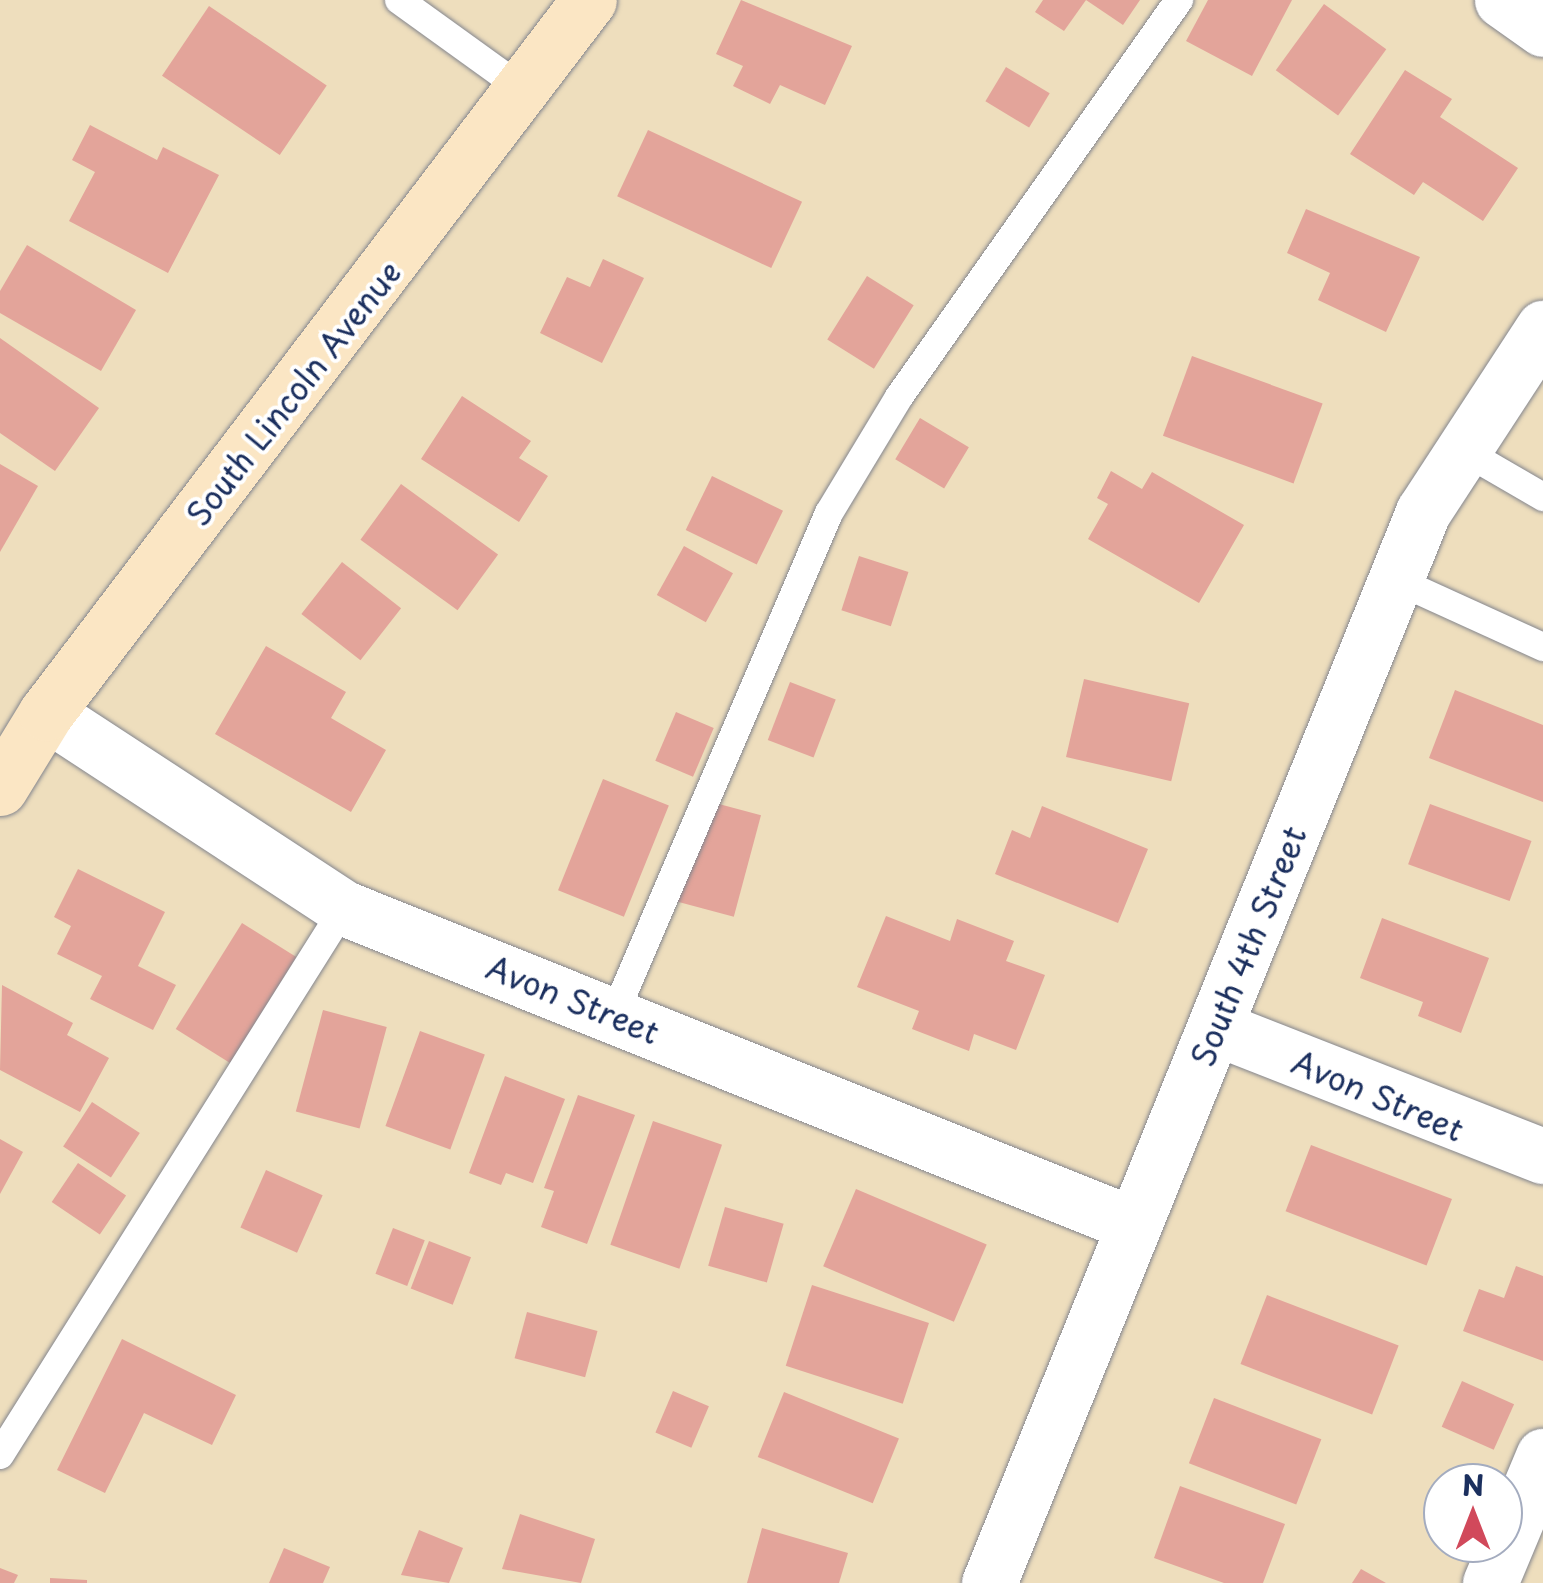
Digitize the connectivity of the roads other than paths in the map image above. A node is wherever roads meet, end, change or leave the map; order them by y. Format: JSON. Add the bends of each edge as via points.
{"nodes":[{"id":1,"x":400,"y":0,"type":"edge"},
{"id":2,"x":589,"y":0,"type":"edge"},
{"id":3,"x":1178,"y":0,"type":"edge"},
{"id":4,"x":1502,"y":0,"type":"edge"},
{"id":5,"x":1543,"y":29,"type":"edge"},
{"id":6,"x":525,"y":91,"type":"junction"},
{"id":7,"x":1543,"y":328,"type":"edge"},
{"id":8,"x":1462,"y":450,"type":"junction"},
{"id":9,"x":1543,"y":497,"type":"edge"},
{"id":10,"x":1396,"y":580,"type":"junction"},
{"id":11,"x":1543,"y":648,"type":"edge"},
{"id":12,"x":46,"y":713,"type":"junction"},
{"id":13,"x":0,"y":788,"type":"edge"},
{"id":14,"x":344,"y":908,"type":"junction"},
{"id":15,"x":614,"y":1015,"type":"junction"},
{"id":16,"x":1216,"y":1028,"type":"junction"},
{"id":17,"x":1543,"y":1156,"type":"edge"},
{"id":18,"x":1132,"y":1224,"type":"junction"},
{"id":19,"x":0,"y":1455,"type":"edge"},
{"id":20,"x":1540,"y":1472,"type":"edge"},
{"id":21,"x":989,"y":1583,"type":"edge"},
{"id":22,"x":1490,"y":1583,"type":"edge"}],
"edges":[{"from":1,"to":6,"type":"lane"},
{"from":2,"to":6,"type":"street","name":"South Lincoln Avenue"},
{"from":3,"to":15,"type":"lane","via":[[898,397],[829,513]]},
{"from":4,"to":5,"type":"street"},
{"from":6,"to":12,"type":"street","name":"South Lincoln Avenue"},
{"from":7,"to":8,"type":"street","name":"South 4th Street"},
{"from":8,"to":9,"type":"lane"},
{"from":8,"to":10,"type":"street","name":"South 4th Street"},
{"from":10,"to":11,"type":"lane"},
{"from":10,"to":16,"type":"street","name":"South 4th Street"},
{"from":12,"to":13,"type":"street","name":"South Lincoln Avenue"},
{"from":12,"to":14,"type":"street","name":"Avon Street"},
{"from":14,"to":15,"type":"street","name":"Avon Street"},
{"from":14,"to":19,"type":"lane"},
{"from":15,"to":18,"type":"street","name":"Avon Street"},
{"from":16,"to":17,"type":"street","name":"Avon Street"},
{"from":16,"to":18,"type":"street","name":"South 4th Street"},
{"from":18,"to":21,"type":"street","name":"South 4th Street"},
{"from":20,"to":22,"type":"street"}]}
